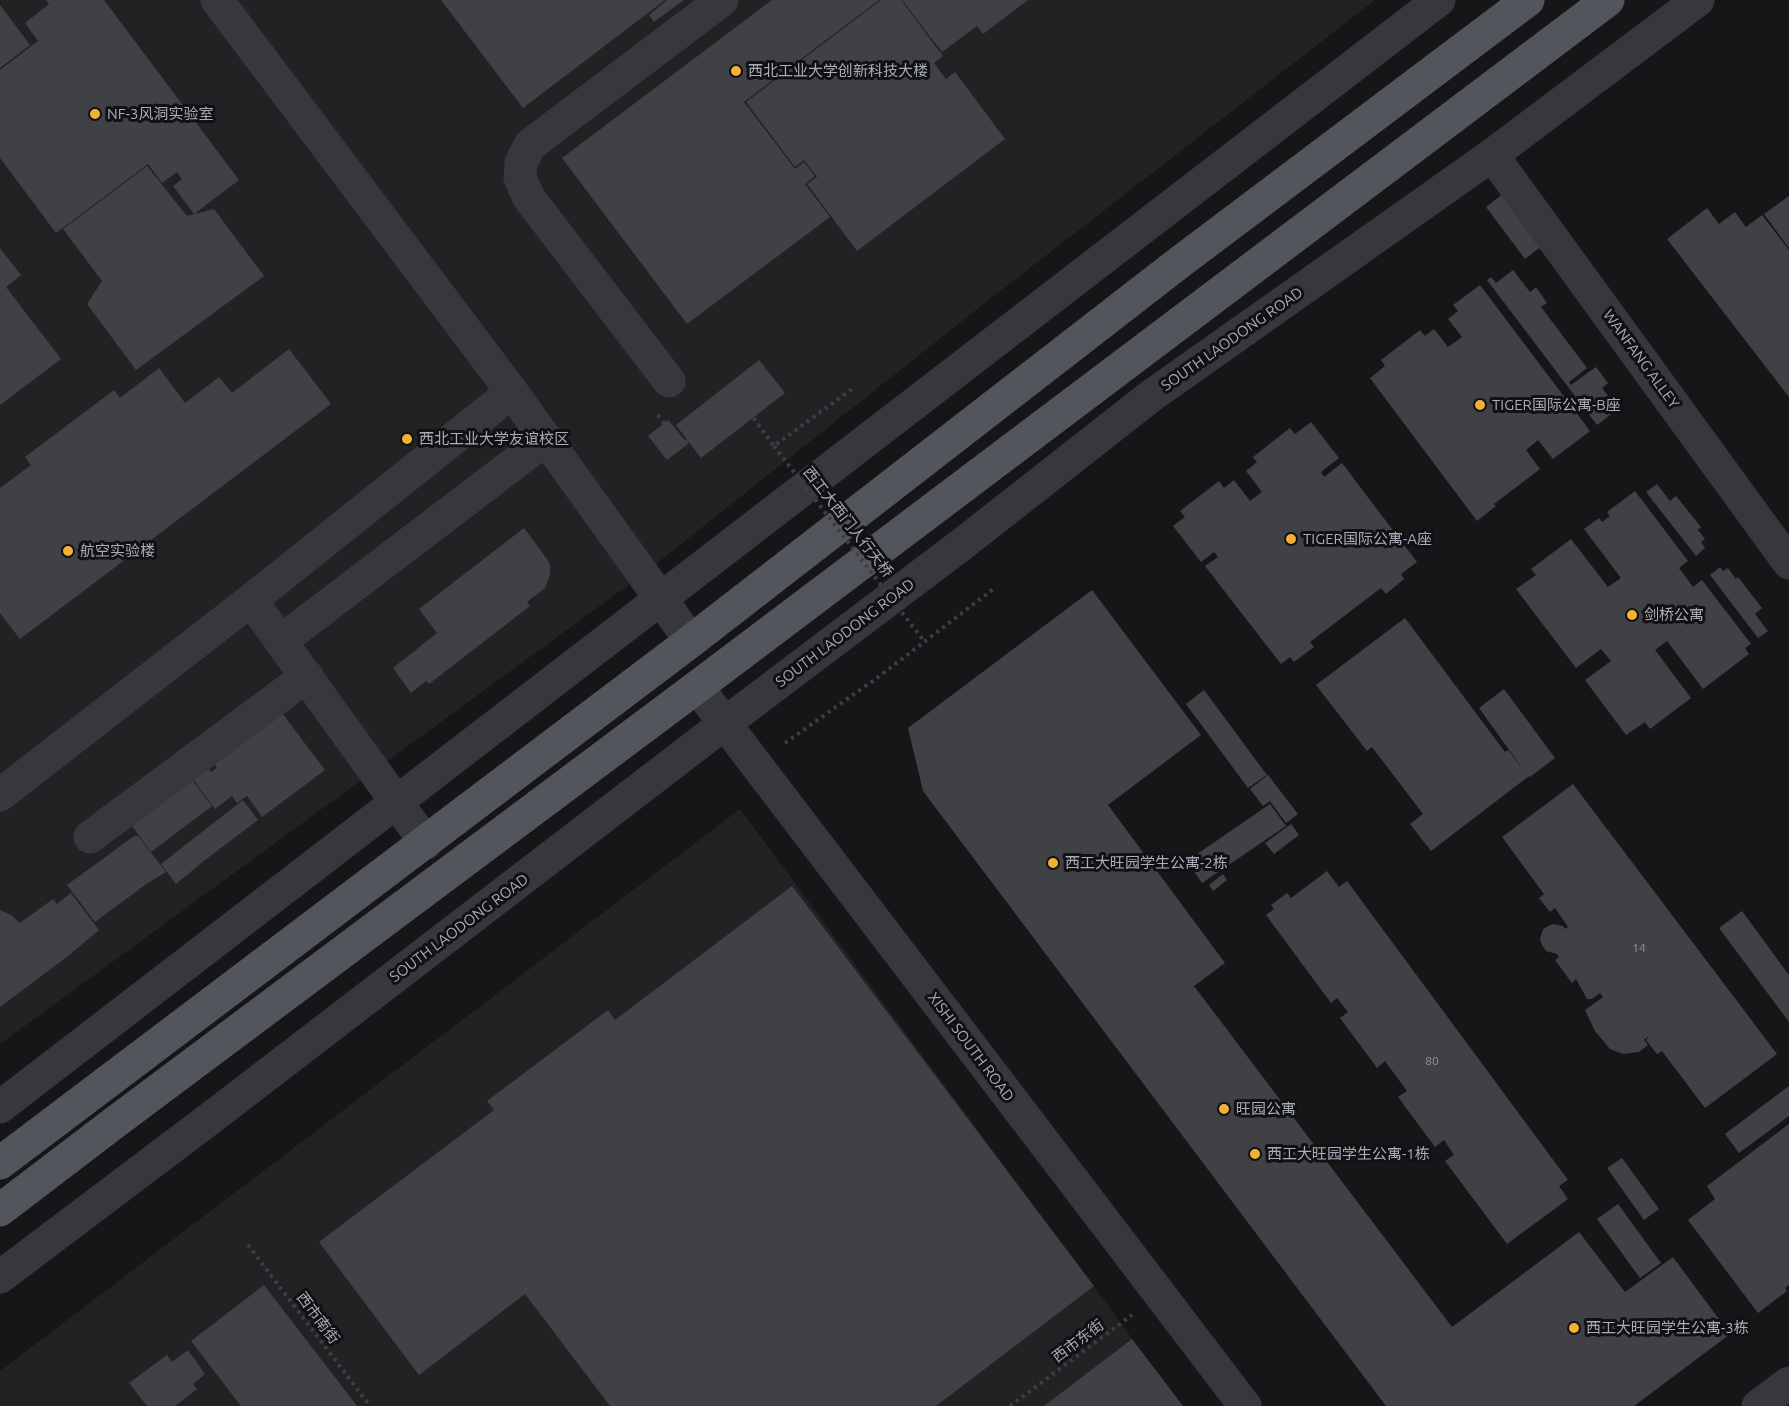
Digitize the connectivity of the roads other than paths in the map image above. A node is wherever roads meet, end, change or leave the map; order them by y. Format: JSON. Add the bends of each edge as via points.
{"nodes":[{"id":1,"x":217,"y":0,"type":"edge"},
{"id":2,"x":722,"y":0,"type":"edge"},
{"id":3,"x":1438,"y":0,"type":"edge"},
{"id":4,"x":1528,"y":0,"type":"edge"},
{"id":5,"x":1608,"y":0,"type":"edge"},
{"id":6,"x":1698,"y":0,"type":"edge"},
{"id":7,"x":1492,"y":155,"type":"junction"},
{"id":8,"x":669,"y":381,"type":"dead end"},
{"id":9,"x":512,"y":392,"type":"junction"},
{"id":10,"x":545,"y":440,"type":"junction"},
{"id":11,"x":1789,"y":563,"type":"edge"},
{"id":12,"x":660,"y":599,"type":"junction"},
{"id":13,"x":251,"y":600,"type":"junction"},
{"id":14,"x":281,"y":641,"type":"junction"},
{"id":15,"x":691,"y":641,"type":"junction"},
{"id":16,"x":307,"y":676,"type":"junction"},
{"id":17,"x":697,"y":687,"type":"junction"},
{"id":18,"x":724,"y":724,"type":"junction"},
{"id":19,"x":0,"y":795,"type":"edge"},
{"id":20,"x":396,"y":802,"type":"junction"},
{"id":21,"x":90,"y":837,"type":"dead end"},
{"id":22,"x":426,"y":843,"type":"junction"},
{"id":23,"x":0,"y":1107,"type":"edge"},
{"id":24,"x":0,"y":1163,"type":"edge"},
{"id":25,"x":0,"y":1210,"type":"edge"},
{"id":26,"x":0,"y":1277,"type":"edge"},
{"id":27,"x":1789,"y":1383,"type":"edge"},
{"id":28,"x":1245,"y":1406,"type":"edge"},
{"id":29,"x":1758,"y":1406,"type":"edge"}],
"edges":[{"from":1,"to":9,"type":"street"},
{"from":2,"to":8,"type":"street","via":[[530,145],[521,163],[520,178],[529,198]]},
{"from":3,"to":12,"type":"street"},
{"from":4,"to":15,"type":"main road","via":[[1180,262]]},
{"from":5,"to":17,"type":"main road"},
{"from":6,"to":7,"type":"street","name":"SOUTH LAODONG ROAD"},
{"from":7,"to":11,"type":"street","name":"WANFANG ALLEY"},
{"from":7,"to":18,"type":"street","name":"SOUTH LAODONG ROAD","via":[[1151,396]]},
{"from":9,"to":10,"type":"street"},
{"from":9,"to":13,"type":"street"},
{"from":10,"to":12,"type":"street"},
{"from":10,"to":14,"type":"street"},
{"from":12,"to":15,"type":"street"},
{"from":12,"to":20,"type":"street"},
{"from":13,"to":14,"type":"street"},
{"from":13,"to":19,"type":"street"},
{"from":14,"to":16,"type":"street"},
{"from":15,"to":22,"type":"main road"},
{"from":16,"to":20,"type":"street"},
{"from":16,"to":21,"type":"street"},
{"from":17,"to":18,"type":"street","name":"XISHI SOUTH ROAD"},
{"from":17,"to":25,"type":"main road"},
{"from":18,"to":26,"type":"street","name":"SOUTH LAODONG ROAD"},
{"from":18,"to":28,"type":"street","name":"XISHI SOUTH ROAD"},
{"from":20,"to":22,"type":"street"},
{"from":20,"to":23,"type":"street"},
{"from":22,"to":24,"type":"main road"},
{"from":27,"to":29,"type":"street"}]}
